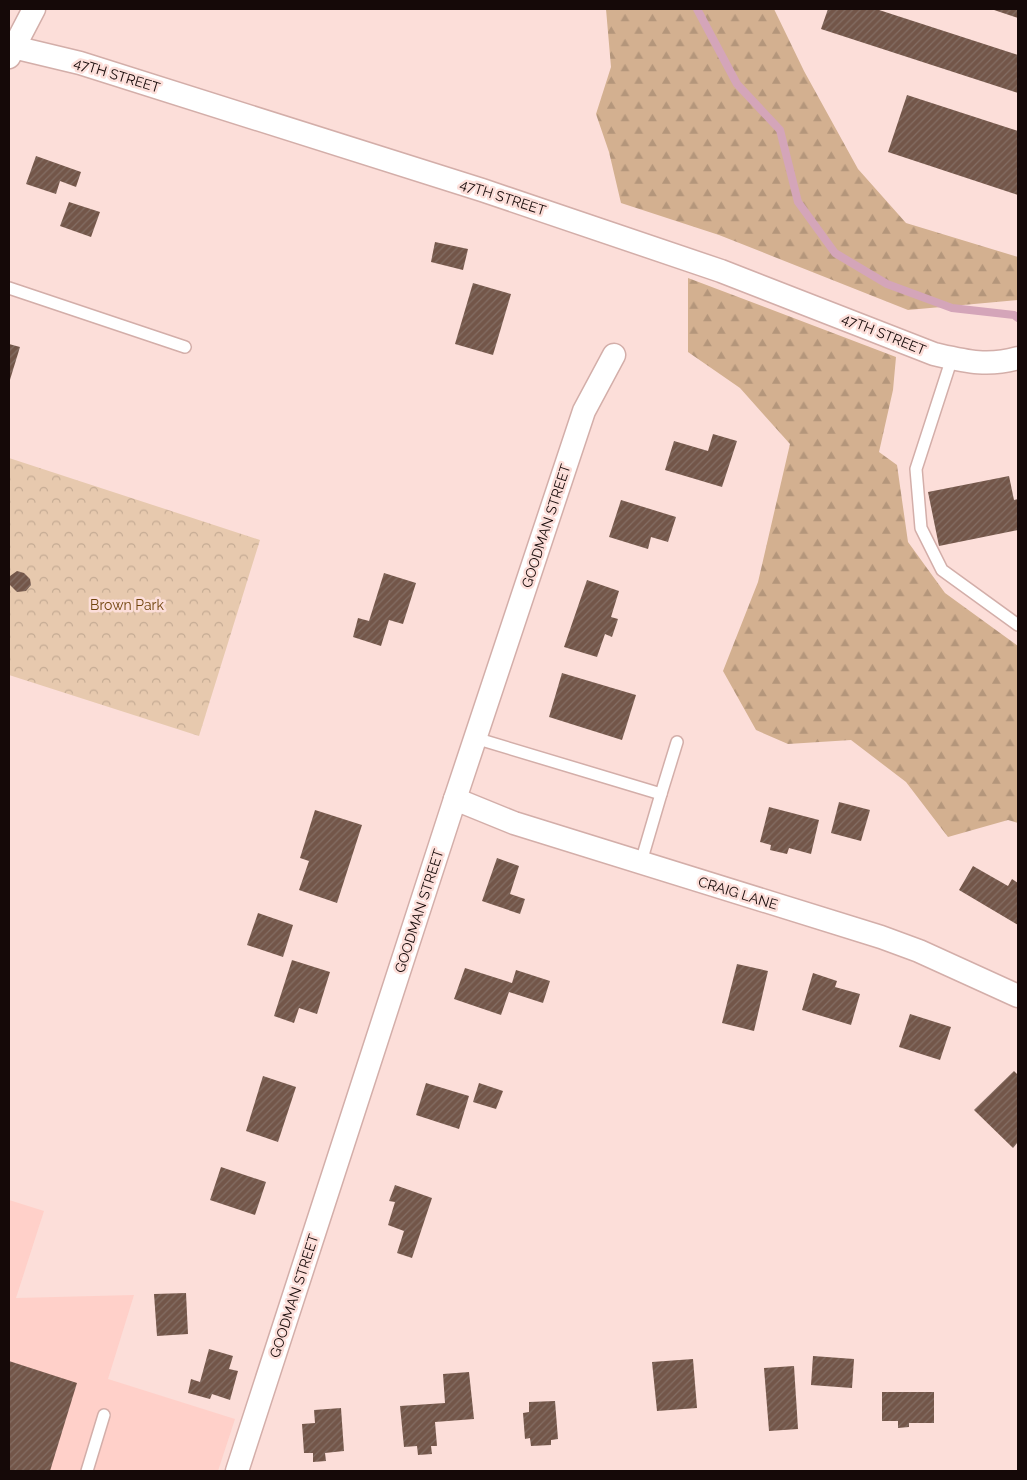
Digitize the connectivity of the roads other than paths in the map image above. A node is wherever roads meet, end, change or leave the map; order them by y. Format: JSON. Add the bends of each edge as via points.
{"nodes":[{"id":1,"x":34,"y":9,"type":"edge"},
{"id":2,"x":10,"y":50,"type":"edge"},
{"id":3,"x":9,"y":288,"type":"edge"},
{"id":4,"x":185,"y":347,"type":"dead end"},
{"id":5,"x":614,"y":355,"type":"dead end"},
{"id":6,"x":952,"y":358,"type":"junction"},
{"id":7,"x":1018,"y":358,"type":"edge"},
{"id":8,"x":1018,"y":625,"type":"edge"},
{"id":9,"x":475,"y":738,"type":"junction"},
{"id":10,"x":677,"y":742,"type":"dead end"},
{"id":11,"x":661,"y":794,"type":"junction"},
{"id":12,"x":455,"y":799,"type":"junction"},
{"id":13,"x":641,"y":862,"type":"junction"},
{"id":14,"x":1018,"y":996,"type":"edge"},
{"id":15,"x":104,"y":1415,"type":"dead end"},
{"id":16,"x":87,"y":1471,"type":"edge"},
{"id":17,"x":237,"y":1471,"type":"edge"}],
"edges":[{"from":1,"to":2,"type":"street"},
{"from":2,"to":6,"type":"street","name":"47TH STREET","via":[[80,63],[482,190],[721,271],[934,354]]},
{"from":3,"to":4,"type":"lane"},
{"from":5,"to":9,"type":"street","name":"GOODMAN STREET","via":[[584,411]]},
{"from":6,"to":7,"type":"street","name":"47TH STREET","via":[[992,363]]},
{"from":6,"to":8,"type":"lane","via":[[916,469],[921,528],[942,570]]},
{"from":9,"to":11,"type":"lane"},
{"from":9,"to":12,"type":"street","name":"GOODMAN STREET"},
{"from":10,"to":11,"type":"lane"},
{"from":11,"to":13,"type":"lane"},
{"from":12,"to":13,"type":"street","name":"CRAIG LANE","via":[[514,822]]},
{"from":12,"to":17,"type":"street","name":"GOODMAN STREET"},
{"from":13,"to":14,"type":"street","name":"CRAIG LANE","via":[[881,937]]},
{"from":15,"to":16,"type":"lane"}]}
